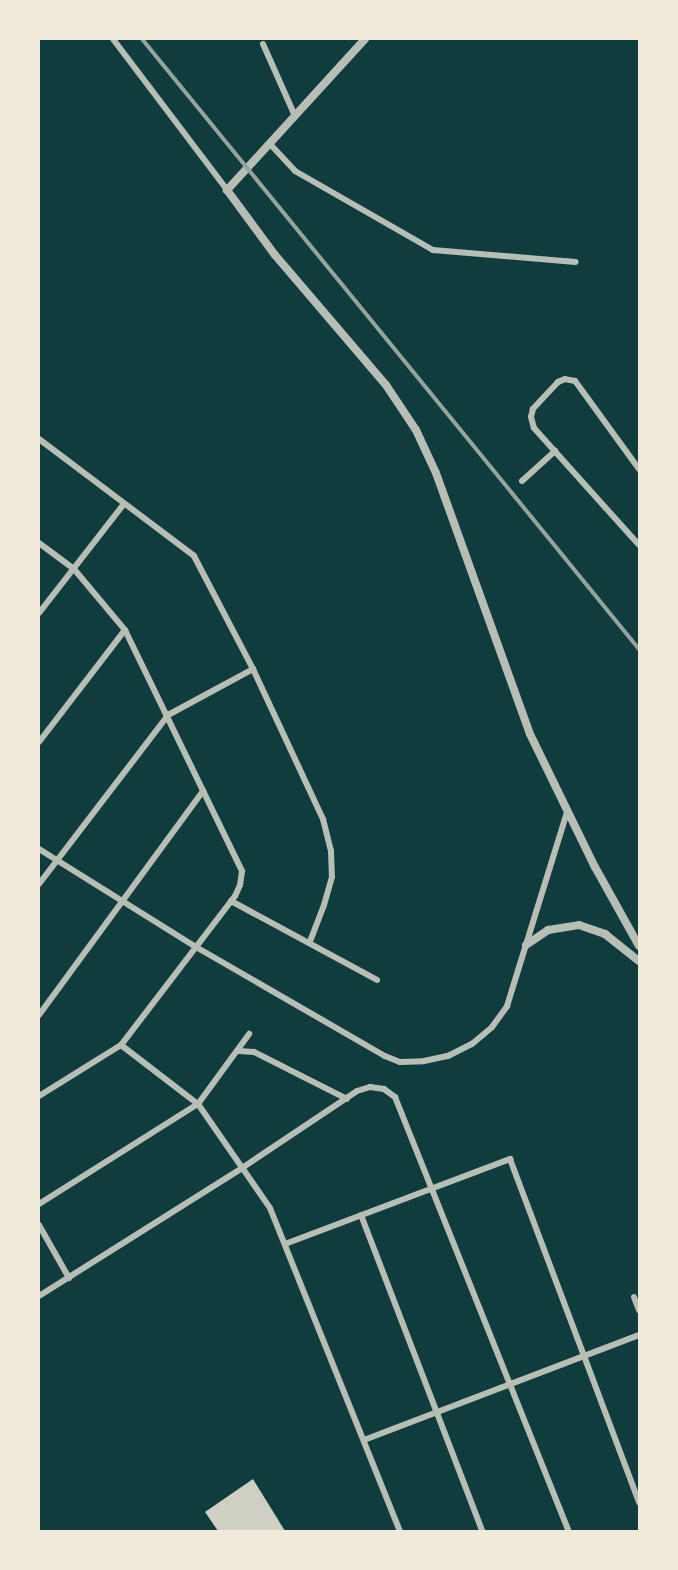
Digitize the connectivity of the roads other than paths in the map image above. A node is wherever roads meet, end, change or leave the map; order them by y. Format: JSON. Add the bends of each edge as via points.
{"nodes":[{"id":1,"x":113,"y":39,"type":"edge"},
{"id":2,"x":365,"y":39,"type":"edge"},
{"id":3,"x":263,"y":44,"type":"dead end"},
{"id":4,"x":295,"y":116,"type":"junction"},
{"id":5,"x":270,"y":144,"type":"junction"},
{"id":6,"x":227,"y":190,"type":"junction"},
{"id":7,"x":575,"y":262,"type":"dead end"},
{"id":8,"x":39,"y":440,"type":"edge"},
{"id":9,"x":555,"y":451,"type":"junction"},
{"id":10,"x":639,"y":469,"type":"edge"},
{"id":11,"x":522,"y":481,"type":"dead end"},
{"id":12,"x":124,"y":504,"type":"junction"},
{"id":13,"x":39,"y":543,"type":"edge"},
{"id":14,"x":639,"y":545,"type":"edge"},
{"id":15,"x":74,"y":568,"type":"junction"},
{"id":16,"x":39,"y":613,"type":"edge"},
{"id":17,"x":125,"y":630,"type":"junction"},
{"id":18,"x":253,"y":669,"type":"junction"},
{"id":19,"x":168,"y":714,"type":"junction"},
{"id":20,"x":39,"y":742,"type":"edge"},
{"id":21,"x":203,"y":791,"type":"junction"},
{"id":22,"x":567,"y":812,"type":"junction"},
{"id":23,"x":39,"y":849,"type":"edge"},
{"id":24,"x":57,"y":860,"type":"junction"},
{"id":25,"x":39,"y":884,"type":"edge"},
{"id":26,"x":122,"y":901,"type":"junction"},
{"id":27,"x":231,"y":901,"type":"junction"},
{"id":28,"x":309,"y":942,"type":"junction"},
{"id":29,"x":526,"y":945,"type":"junction"},
{"id":30,"x":639,"y":946,"type":"edge"},
{"id":31,"x":196,"y":947,"type":"junction"},
{"id":32,"x":639,"y":961,"type":"edge"},
{"id":33,"x":377,"y":980,"type":"dead end"},
{"id":34,"x":39,"y":1015,"type":"edge"},
{"id":35,"x":249,"y":1034,"type":"dead end"},
{"id":36,"x":121,"y":1045,"type":"junction"},
{"id":37,"x":239,"y":1051,"type":"junction"},
{"id":38,"x":39,"y":1096,"type":"edge"},
{"id":39,"x":347,"y":1099,"type":"junction"},
{"id":40,"x":198,"y":1104,"type":"junction"},
{"id":41,"x":242,"y":1168,"type":"junction"},
{"id":42,"x":433,"y":1188,"type":"junction"},
{"id":43,"x":39,"y":1204,"type":"edge"},
{"id":44,"x":361,"y":1215,"type":"junction"},
{"id":45,"x":39,"y":1225,"type":"edge"},
{"id":46,"x":285,"y":1244,"type":"junction"},
{"id":47,"x":69,"y":1278,"type":"junction"},
{"id":48,"x":39,"y":1296,"type":"edge"},
{"id":49,"x":634,"y":1297,"type":"dead end"},
{"id":50,"x":639,"y":1310,"type":"edge"},
{"id":51,"x":639,"y":1335,"type":"edge"},
{"id":52,"x":584,"y":1357,"type":"junction"},
{"id":53,"x":511,"y":1385,"type":"junction"},
{"id":54,"x":437,"y":1413,"type":"junction"},
{"id":55,"x":364,"y":1440,"type":"junction"},
{"id":56,"x":639,"y":1503,"type":"edge"},
{"id":57,"x":400,"y":1531,"type":"edge"},
{"id":58,"x":482,"y":1531,"type":"edge"},
{"id":59,"x":569,"y":1531,"type":"edge"}],
"edges":[{"from":1,"to":6,"type":"street"},
{"from":2,"to":4,"type":"street"},
{"from":3,"to":4,"type":"street"},
{"from":4,"to":5,"type":"street"},
{"from":5,"to":6,"type":"street"},
{"from":5,"to":7,"type":"street","via":[[295,171],[433,250]]},
{"from":6,"to":22,"type":"street","via":[[275,255],[386,385],[416,430],[436,473],[530,734]]},
{"from":8,"to":12,"type":"street"},
{"from":9,"to":10,"type":"street","via":[[532,425],[531,412],[558,382],[570,379],[579,385]]},
{"from":9,"to":11,"type":"street"},
{"from":9,"to":14,"type":"street"},
{"from":12,"to":15,"type":"street"},
{"from":12,"to":18,"type":"street","via":[[194,556]]},
{"from":13,"to":15,"type":"street"},
{"from":15,"to":16,"type":"street"},
{"from":15,"to":17,"type":"street"},
{"from":17,"to":19,"type":"street"},
{"from":17,"to":20,"type":"street"},
{"from":18,"to":19,"type":"street"},
{"from":18,"to":28,"type":"street","via":[[323,819],[332,851],[332,877]]},
{"from":19,"to":21,"type":"street"},
{"from":19,"to":24,"type":"street"},
{"from":21,"to":26,"type":"street"},
{"from":21,"to":27,"type":"street","via":[[240,863],[240,885]]},
{"from":22,"to":29,"type":"street"},
{"from":22,"to":30,"type":"street"},
{"from":23,"to":24,"type":"street"},
{"from":24,"to":25,"type":"street"},
{"from":24,"to":26,"type":"street"},
{"from":26,"to":31,"type":"street"},
{"from":26,"to":34,"type":"street"},
{"from":27,"to":28,"type":"street"},
{"from":27,"to":31,"type":"street"},
{"from":28,"to":33,"type":"street"},
{"from":29,"to":31,"type":"street","via":[[512,995],[492,1027],[454,1053],[412,1062],[385,1056]]},
{"from":29,"to":32,"type":"street","via":[[548,930],[579,925],[605,934]]},
{"from":31,"to":36,"type":"street"},
{"from":35,"to":37,"type":"street"},
{"from":36,"to":38,"type":"street"},
{"from":36,"to":40,"type":"street"},
{"from":37,"to":39,"type":"street","via":[[254,1052]]},
{"from":37,"to":40,"type":"street"},
{"from":39,"to":41,"type":"street"},
{"from":39,"to":42,"type":"street","via":[[370,1087],[384,1089],[395,1097]]},
{"from":40,"to":41,"type":"street"},
{"from":40,"to":43,"type":"street"},
{"from":41,"to":46,"type":"street","via":[[270,1208]]},
{"from":41,"to":47,"type":"street"},
{"from":42,"to":44,"type":"street"},
{"from":42,"to":52,"type":"street","via":[[510,1159]]},
{"from":42,"to":53,"type":"street"},
{"from":44,"to":46,"type":"street"},
{"from":44,"to":54,"type":"street"},
{"from":45,"to":47,"type":"street"},
{"from":46,"to":55,"type":"street"},
{"from":47,"to":48,"type":"street"},
{"from":49,"to":50,"type":"street"},
{"from":51,"to":52,"type":"street"},
{"from":52,"to":53,"type":"street"},
{"from":52,"to":56,"type":"street"},
{"from":53,"to":54,"type":"street"},
{"from":53,"to":59,"type":"street"},
{"from":54,"to":55,"type":"street"},
{"from":54,"to":58,"type":"street"},
{"from":55,"to":57,"type":"street"}]}
